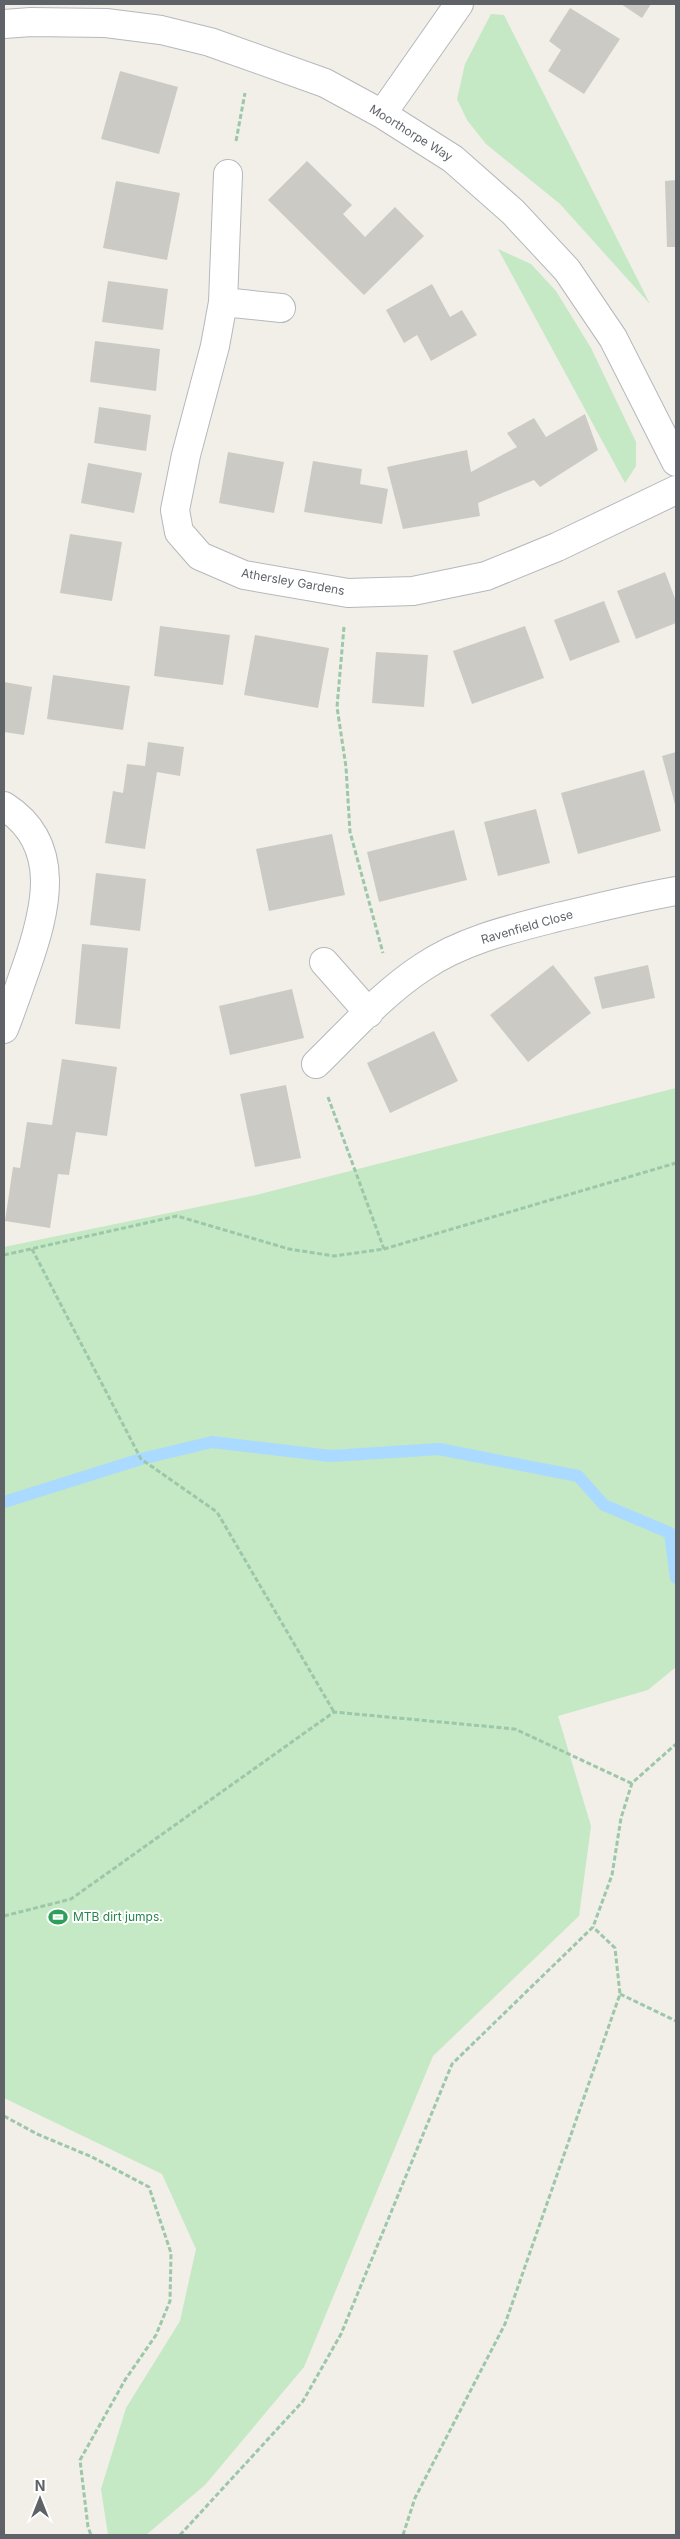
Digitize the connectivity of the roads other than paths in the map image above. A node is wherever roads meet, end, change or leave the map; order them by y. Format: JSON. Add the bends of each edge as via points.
{"nodes":[{"id":1,"x":459,"y":4,"type":"edge"},
{"id":2,"x":4,"y":24,"type":"edge"},
{"id":3,"x":382,"y":114,"type":"junction"},
{"id":4,"x":228,"y":174,"type":"road end"},
{"id":5,"x":223,"y":302,"type":"junction"},
{"id":6,"x":281,"y":308,"type":"dead end"},
{"id":7,"x":676,"y":462,"type":"edge"},
{"id":8,"x":676,"y":490,"type":"edge"},
{"id":9,"x":4,"y":806,"type":"edge"},
{"id":10,"x":676,"y":891,"type":"edge"},
{"id":11,"x":324,"y":962,"type":"dead end"},
{"id":12,"x":369,"y":1013,"type":"junction"},
{"id":13,"x":4,"y":1029,"type":"edge"},
{"id":14,"x":316,"y":1064,"type":"road end"}],
"edges":[{"from":1,"to":3,"type":"street"},
{"from":2,"to":3,"type":"street","name":"Moorthorpe Way","via":[[106,23],[161,30],[250,55],[325,83]]},
{"from":3,"to":7,"type":"street","name":"Moorthorpe Way","via":[[453,159],[513,212],[567,270],[614,338]]},
{"from":4,"to":5,"type":"street","name":"Athersley Gardens"},
{"from":5,"to":6,"type":"street"},
{"from":5,"to":8,"type":"street","name":"Athersley Gardens","via":[[175,510],[179,532],[200,556],[244,575],[348,593],[412,590],[486,576],[557,547]]},
{"from":9,"to":13,"type":"street","via":[[25,821],[37,840],[44,861],[46,888],[39,930]]},
{"from":10,"to":12,"type":"street","name":"Ravenfield Close","via":[[495,933],[451,951],[423,967],[393,989]]},
{"from":11,"to":12,"type":"street"},
{"from":12,"to":14,"type":"street","name":"Ravenfield Close"}]}
